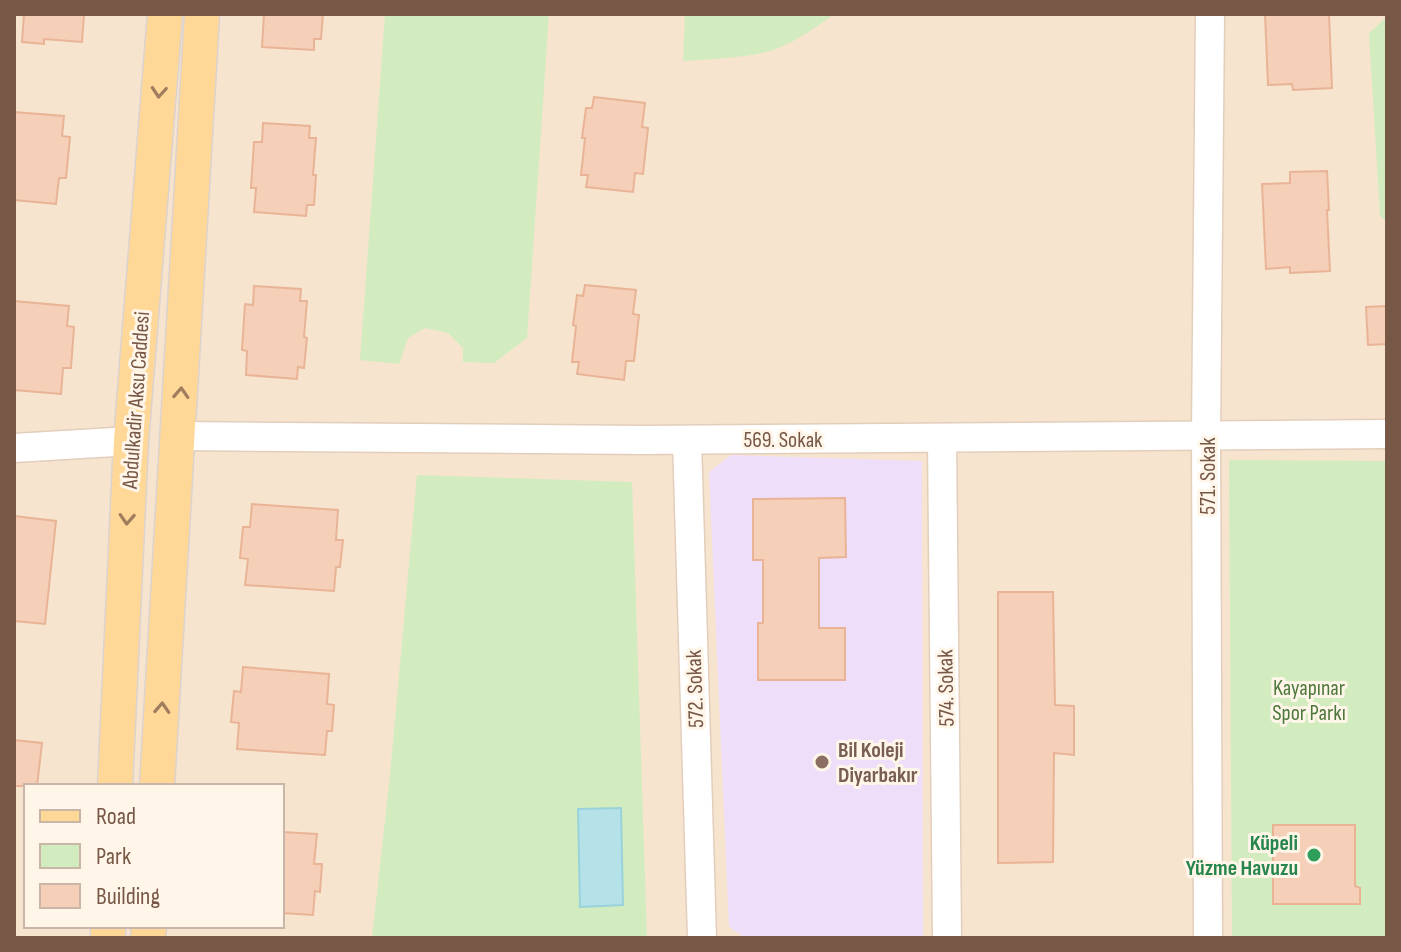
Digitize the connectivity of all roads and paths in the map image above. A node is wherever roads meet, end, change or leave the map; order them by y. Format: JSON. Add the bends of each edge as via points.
{"nodes":[{"id":1,"x":165,"y":14,"type":"edge"},
{"id":2,"x":202,"y":14,"type":"edge"},
{"id":3,"x":1210,"y":14,"type":"edge"},
{"id":4,"x":1387,"y":434,"type":"edge"},
{"id":5,"x":1206,"y":435,"type":"junction"},
{"id":6,"x":178,"y":436,"type":"junction"},
{"id":7,"x":942,"y":438,"type":"junction"},
{"id":8,"x":687,"y":440,"type":"junction"},
{"id":9,"x":131,"y":441,"type":"junction"},
{"id":10,"x":14,"y":448,"type":"edge"},
{"id":11,"x":115,"y":784,"type":"edge"},
{"id":12,"x":157,"y":784,"type":"edge"},
{"id":13,"x":702,"y":938,"type":"edge"},
{"id":14,"x":947,"y":938,"type":"edge"},
{"id":15,"x":1208,"y":938,"type":"edge"}],
"edges":[{"from":1,"to":9,"type":"main road","name":"Abdulkadir Aksu Caddesi","one_way":true},
{"from":6,"to":2,"type":"main road","name":"Abdulkadir Aksu Caddesi","one_way":true},
{"from":3,"to":5,"type":"street","name":"571. Sokak"},
{"from":4,"to":5,"type":"street","name":"569. Sokak"},
{"from":5,"to":7,"type":"street","name":"569. Sokak"},
{"from":5,"to":15,"type":"street","name":"571. Sokak"},
{"from":6,"to":8,"type":"street","name":"569. Sokak"},
{"from":12,"to":6,"type":"main road","name":"Abdulkadir Aksu Caddesi","one_way":true},
{"from":7,"to":8,"type":"street","name":"569. Sokak"},
{"from":7,"to":14,"type":"street","name":"574. Sokak"},
{"from":8,"to":13,"type":"street","name":"572. Sokak"},
{"from":9,"to":10,"type":"street"},
{"from":9,"to":11,"type":"main road","name":"Abdulkadir Aksu Caddesi","one_way":true}]}
